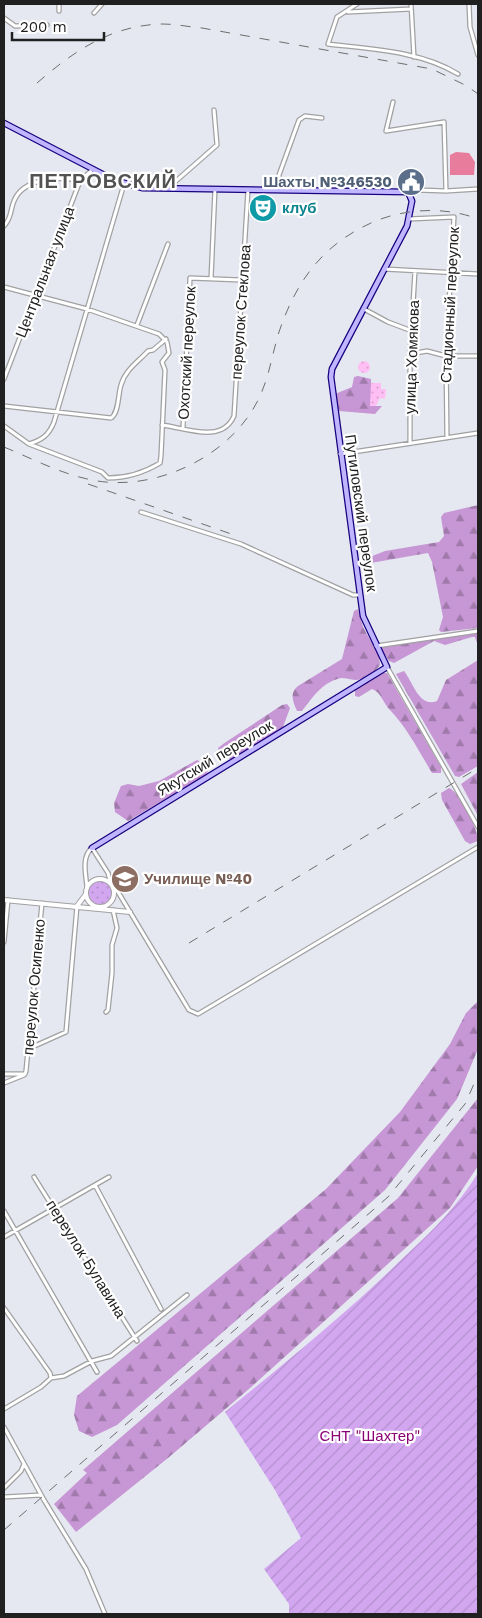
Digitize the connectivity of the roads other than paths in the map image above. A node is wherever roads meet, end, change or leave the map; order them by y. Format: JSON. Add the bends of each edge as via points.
{"nodes":[{"id":1,"x":59,"y":4,"type":"edge"},
{"id":2,"x":102,"y":4,"type":"edge"},
{"id":3,"x":357,"y":4,"type":"edge"},
{"id":4,"x":411,"y":4,"type":"edge"},
{"id":5,"x":469,"y":4,"type":"edge"},
{"id":6,"x":411,"y":9,"type":"junction"},
{"id":7,"x":59,"y":11,"type":"dead end"},
{"id":8,"x":347,"y":12,"type":"junction"},
{"id":9,"x":94,"y":13,"type":"dead end"},
{"id":10,"x":4,"y":18,"type":"edge"},
{"id":11,"x":47,"y":25,"type":"dead end"},
{"id":12,"x":478,"y":55,"type":"edge"},
{"id":13,"x":414,"y":57,"type":"junction"},
{"id":14,"x":458,"y":74,"type":"dead end"},
{"id":15,"x":393,"y":102,"type":"dead end"},
{"id":16,"x":214,"y":110,"type":"dead end"},
{"id":17,"x":322,"y":118,"type":"dead end"},
{"id":18,"x":4,"y":122,"type":"edge"},
{"id":19,"x":93,"y":169,"type":"junction"},
{"id":20,"x":80,"y":181,"type":"junction"},
{"id":21,"x":124,"y":184,"type":"junction"},
{"id":22,"x":168,"y":188,"type":"junction"},
{"id":23,"x":215,"y":188,"type":"junction"},
{"id":24,"x":248,"y":189,"type":"junction"},
{"id":25,"x":280,"y":190,"type":"junction"},
{"id":26,"x":478,"y":190,"type":"edge"},
{"id":27,"x":446,"y":191,"type":"junction"},
{"id":28,"x":408,"y":192,"type":"junction"},
{"id":29,"x":410,"y":219,"type":"junction"},
{"id":30,"x":4,"y":226,"type":"edge"},
{"id":31,"x":168,"y":244,"type":"dead end"},
{"id":32,"x":383,"y":269,"type":"junction"},
{"id":33,"x":415,"y":271,"type":"junction"},
{"id":34,"x":450,"y":273,"type":"junction"},
{"id":35,"x":478,"y":274,"type":"edge"},
{"id":36,"x":211,"y":279,"type":"junction"},
{"id":37,"x":241,"y":280,"type":"junction"},
{"id":38,"x":4,"y":287,"type":"edge"},
{"id":39,"x":36,"y":295,"type":"junction"},
{"id":40,"x":363,"y":308,"type":"junction"},
{"id":41,"x":87,"y":310,"type":"junction"},
{"id":42,"x":136,"y":325,"type":"junction"},
{"id":43,"x":413,"y":331,"type":"junction"},
{"id":44,"x":166,"y":339,"type":"junction"},
{"id":45,"x":410,"y":354,"type":"junction"},
{"id":46,"x":446,"y":356,"type":"junction"},
{"id":47,"x":478,"y":356,"type":"edge"},
{"id":48,"x":4,"y":379,"type":"edge"},
{"id":49,"x":4,"y":406,"type":"edge"},
{"id":50,"x":57,"y":413,"type":"junction"},
{"id":51,"x":162,"y":425,"type":"junction"},
{"id":52,"x":4,"y":426,"type":"edge"},
{"id":53,"x":183,"y":428,"type":"junction"},
{"id":54,"x":478,"y":433,"type":"edge"},
{"id":55,"x":447,"y":438,"type":"junction"},
{"id":56,"x":410,"y":443,"type":"junction"},
{"id":57,"x":29,"y":444,"type":"junction"},
{"id":58,"x":340,"y":454,"type":"junction"},
{"id":59,"x":141,"y":512,"type":"dead end"},
{"id":60,"x":359,"y":595,"type":"junction"},
{"id":61,"x":478,"y":631,"type":"edge"},
{"id":62,"x":375,"y":646,"type":"junction"},
{"id":63,"x":387,"y":668,"type":"junction"},
{"id":64,"x":478,"y":827,"type":"edge"},
{"id":65,"x":478,"y":847,"type":"edge"},
{"id":66,"x":92,"y":848,"type":"junction"},
{"id":67,"x":112,"y":886,"type":"junction"},
{"id":68,"x":87,"y":887,"type":"junction"},
{"id":69,"x":86,"y":894,"type":"junction"},
{"id":70,"x":6,"y":900,"type":"edge"},
{"id":71,"x":42,"y":903,"type":"junction"},
{"id":72,"x":77,"y":906,"type":"junction"},
{"id":73,"x":100,"y":908,"type":"junction"},
{"id":74,"x":112,"y":910,"type":"junction"},
{"id":75,"x":130,"y":912,"type":"junction"},
{"id":76,"x":4,"y":942,"type":"edge"},
{"id":77,"x":106,"y":1012,"type":"dead end"},
{"id":78,"x":28,"y":1049,"type":"junction"},
{"id":79,"x":25,"y":1072,"type":"junction"},
{"id":80,"x":4,"y":1074,"type":"edge"},
{"id":81,"x":4,"y":1083,"type":"edge"},
{"id":82,"x":34,"y":1177,"type":"dead end"},
{"id":83,"x":109,"y":1178,"type":"dead end"},
{"id":84,"x":94,"y":1185,"type":"junction"},
{"id":85,"x":54,"y":1207,"type":"junction"},
{"id":86,"x":4,"y":1211,"type":"edge"},
{"id":87,"x":15,"y":1231,"type":"junction"},
{"id":88,"x":4,"y":1238,"type":"edge"},
{"id":89,"x":187,"y":1295,"type":"dead end"},
{"id":90,"x":4,"y":1308,"type":"edge"},
{"id":91,"x":161,"y":1309,"type":"dead end"},
{"id":92,"x":134,"y":1337,"type":"junction"},
{"id":93,"x":137,"y":1341,"type":"dead end"},
{"id":94,"x":92,"y":1361,"type":"junction"},
{"id":95,"x":98,"y":1372,"type":"dead end"},
{"id":96,"x":51,"y":1378,"type":"junction"},
{"id":97,"x":4,"y":1409,"type":"edge"},
{"id":98,"x":4,"y":1427,"type":"edge"},
{"id":99,"x":24,"y":1463,"type":"junction"},
{"id":100,"x":4,"y":1488,"type":"edge"},
{"id":101,"x":41,"y":1495,"type":"junction"},
{"id":102,"x":4,"y":1497,"type":"edge"},
{"id":103,"x":105,"y":1614,"type":"edge"}],
"edges":[{"from":1,"to":7,"type":"street"},
{"from":2,"to":9,"type":"street"},
{"from":3,"to":8,"type":"street"},
{"from":4,"to":6,"type":"street"},
{"from":5,"to":12,"type":"street","via":[[470,27]]},
{"from":6,"to":8,"type":"street"},
{"from":6,"to":13,"type":"street"},
{"from":8,"to":13,"type":"street","via":[[337,17],[328,44]]},
{"from":10,"to":11,"type":"street","via":[[15,26]]},
{"from":13,"to":14,"type":"street","via":[[448,67]]},
{"from":15,"to":27,"type":"street","via":[[386,131],[444,122]]},
{"from":16,"to":22,"type":"street","via":[[217,145]]},
{"from":17,"to":25,"type":"street","via":[[306,116],[299,120],[280,175]]},
{"from":18,"to":19,"type":"main road"},
{"from":19,"to":20,"type":"street","name":"Центральная улица"},
{"from":19,"to":21,"type":"main road"},
{"from":20,"to":30,"type":"street","via":[[44,181],[19,192]]},
{"from":20,"to":39,"type":"street","name":"Центральная улица"},
{"from":21,"to":22,"type":"main road"},
{"from":21,"to":41,"type":"street"},
{"from":22,"to":23,"type":"main road"},
{"from":23,"to":24,"type":"main road"},
{"from":23,"to":36,"type":"street","name":"Охотский переулок"},
{"from":24,"to":25,"type":"main road"},
{"from":24,"to":37,"type":"street","name":"переулок Стеклова"},
{"from":25,"to":28,"type":"main road"},
{"from":26,"to":27,"type":"street"},
{"from":27,"to":28,"type":"street"},
{"from":28,"to":29,"type":"main road","name":"Путиловский переулок","via":[[412,200]]},
{"from":29,"to":32,"type":"main road","name":"Путиловский переулок"},
{"from":29,"to":34,"type":"street","name":"Стадионный переулок","via":[[454,217]]},
{"from":31,"to":42,"type":"street"},
{"from":32,"to":33,"type":"street"},
{"from":32,"to":40,"type":"main road","name":"Путиловский переулок"},
{"from":33,"to":34,"type":"street"},
{"from":33,"to":43,"type":"street","name":"улица Хомякова"},
{"from":34,"to":35,"type":"street"},
{"from":34,"to":46,"type":"street","name":"Стадионный переулок"},
{"from":36,"to":37,"type":"street"},
{"from":36,"to":53,"type":"street","name":"Охотский переулок","via":[[190,278]]},
{"from":37,"to":53,"type":"street","name":"переулок Стеклова","via":[[234,416],[216,433]]},
{"from":38,"to":39,"type":"street"},
{"from":39,"to":41,"type":"street"},
{"from":39,"to":48,"type":"street","name":"Центральная улица"},
{"from":40,"to":43,"type":"street"},
{"from":40,"to":58,"type":"main road","name":"Путиловский переулок","via":[[332,369]]},
{"from":41,"to":42,"type":"street"},
{"from":41,"to":50,"type":"street"},
{"from":42,"to":44,"type":"street"},
{"from":43,"to":45,"type":"street","name":"улица Хомякова"},
{"from":44,"to":50,"type":"street","via":[[153,350],[148,350],[121,382],[114,416]]},
{"from":44,"to":51,"type":"street","name":"Охотский переулок","via":[[170,352],[162,362],[165,370]]},
{"from":45,"to":46,"type":"street","via":[[433,352]]},
{"from":45,"to":56,"type":"street","name":"улица Хомякова"},
{"from":46,"to":47,"type":"street"},
{"from":46,"to":55,"type":"street","name":"Стадионный переулок"},
{"from":49,"to":50,"type":"street"},
{"from":50,"to":57,"type":"street","via":[[47,435]]},
{"from":51,"to":53,"type":"street"},
{"from":51,"to":57,"type":"street","name":"Охотский переулок","via":[[160,463],[125,477],[108,478],[102,472]]},
{"from":52,"to":57,"type":"street"},
{"from":54,"to":55,"type":"street"},
{"from":55,"to":56,"type":"street"},
{"from":56,"to":58,"type":"street"},
{"from":58,"to":60,"type":"main road","name":"Путиловский переулок"},
{"from":59,"to":60,"type":"street","via":[[241,544]]},
{"from":60,"to":62,"type":"main road","name":"Путиловский переулок","via":[[364,622]]},
{"from":61,"to":62,"type":"street"},
{"from":62,"to":63,"type":"main road","name":"Путиловский переулок"},
{"from":63,"to":64,"type":"street","name":"Путиловский переулок"},
{"from":63,"to":66,"type":"main road","name":"Якутский переулок"},
{"from":65,"to":75,"type":"street","via":[[202,1013],[189,1010]]},
{"from":66,"to":67,"type":"street","via":[[108,873]]},
{"from":66,"to":68,"type":"street","via":[[84,868]]},
{"from":67,"to":68,"type":"street","via":[[98,879]]},
{"from":67,"to":73,"type":"street","via":[[112,901]]},
{"from":67,"to":75,"type":"street"},
{"from":68,"to":69,"type":"street"},
{"from":69,"to":72,"type":"street"},
{"from":69,"to":73,"type":"street","via":[[90,904]]},
{"from":70,"to":71,"type":"street"},
{"from":70,"to":76,"type":"street"},
{"from":71,"to":72,"type":"street"},
{"from":71,"to":78,"type":"street","name":"переулок Осипенко"},
{"from":72,"to":73,"type":"street"},
{"from":72,"to":78,"type":"street","via":[[66,1032]]},
{"from":73,"to":74,"type":"street"},
{"from":74,"to":75,"type":"street"},
{"from":74,"to":77,"type":"street","via":[[117,928],[112,945]]},
{"from":78,"to":79,"type":"street","name":"переулок Осипенко"},
{"from":79,"to":80,"type":"street"},
{"from":79,"to":81,"type":"street"},
{"from":82,"to":85,"type":"street","name":"переулок Булавина"},
{"from":83,"to":84,"type":"street"},
{"from":84,"to":85,"type":"street"},
{"from":84,"to":91,"type":"street"},
{"from":85,"to":87,"type":"street"},
{"from":85,"to":92,"type":"street","name":"переулок Булавина"},
{"from":86,"to":87,"type":"street"},
{"from":87,"to":88,"type":"street"},
{"from":87,"to":94,"type":"street"},
{"from":89,"to":92,"type":"street"},
{"from":90,"to":96,"type":"street"},
{"from":92,"to":93,"type":"street","name":"переулок Булавина"},
{"from":92,"to":94,"type":"street","via":[[111,1356]]},
{"from":94,"to":95,"type":"street"},
{"from":94,"to":96,"type":"street","via":[[64,1376]]},
{"from":96,"to":97,"type":"street"},
{"from":98,"to":99,"type":"street"},
{"from":99,"to":100,"type":"street","via":[[21,1471]]},
{"from":99,"to":101,"type":"street"},
{"from":101,"to":102,"type":"street"},
{"from":101,"to":103,"type":"street","via":[[86,1568]]}]}
